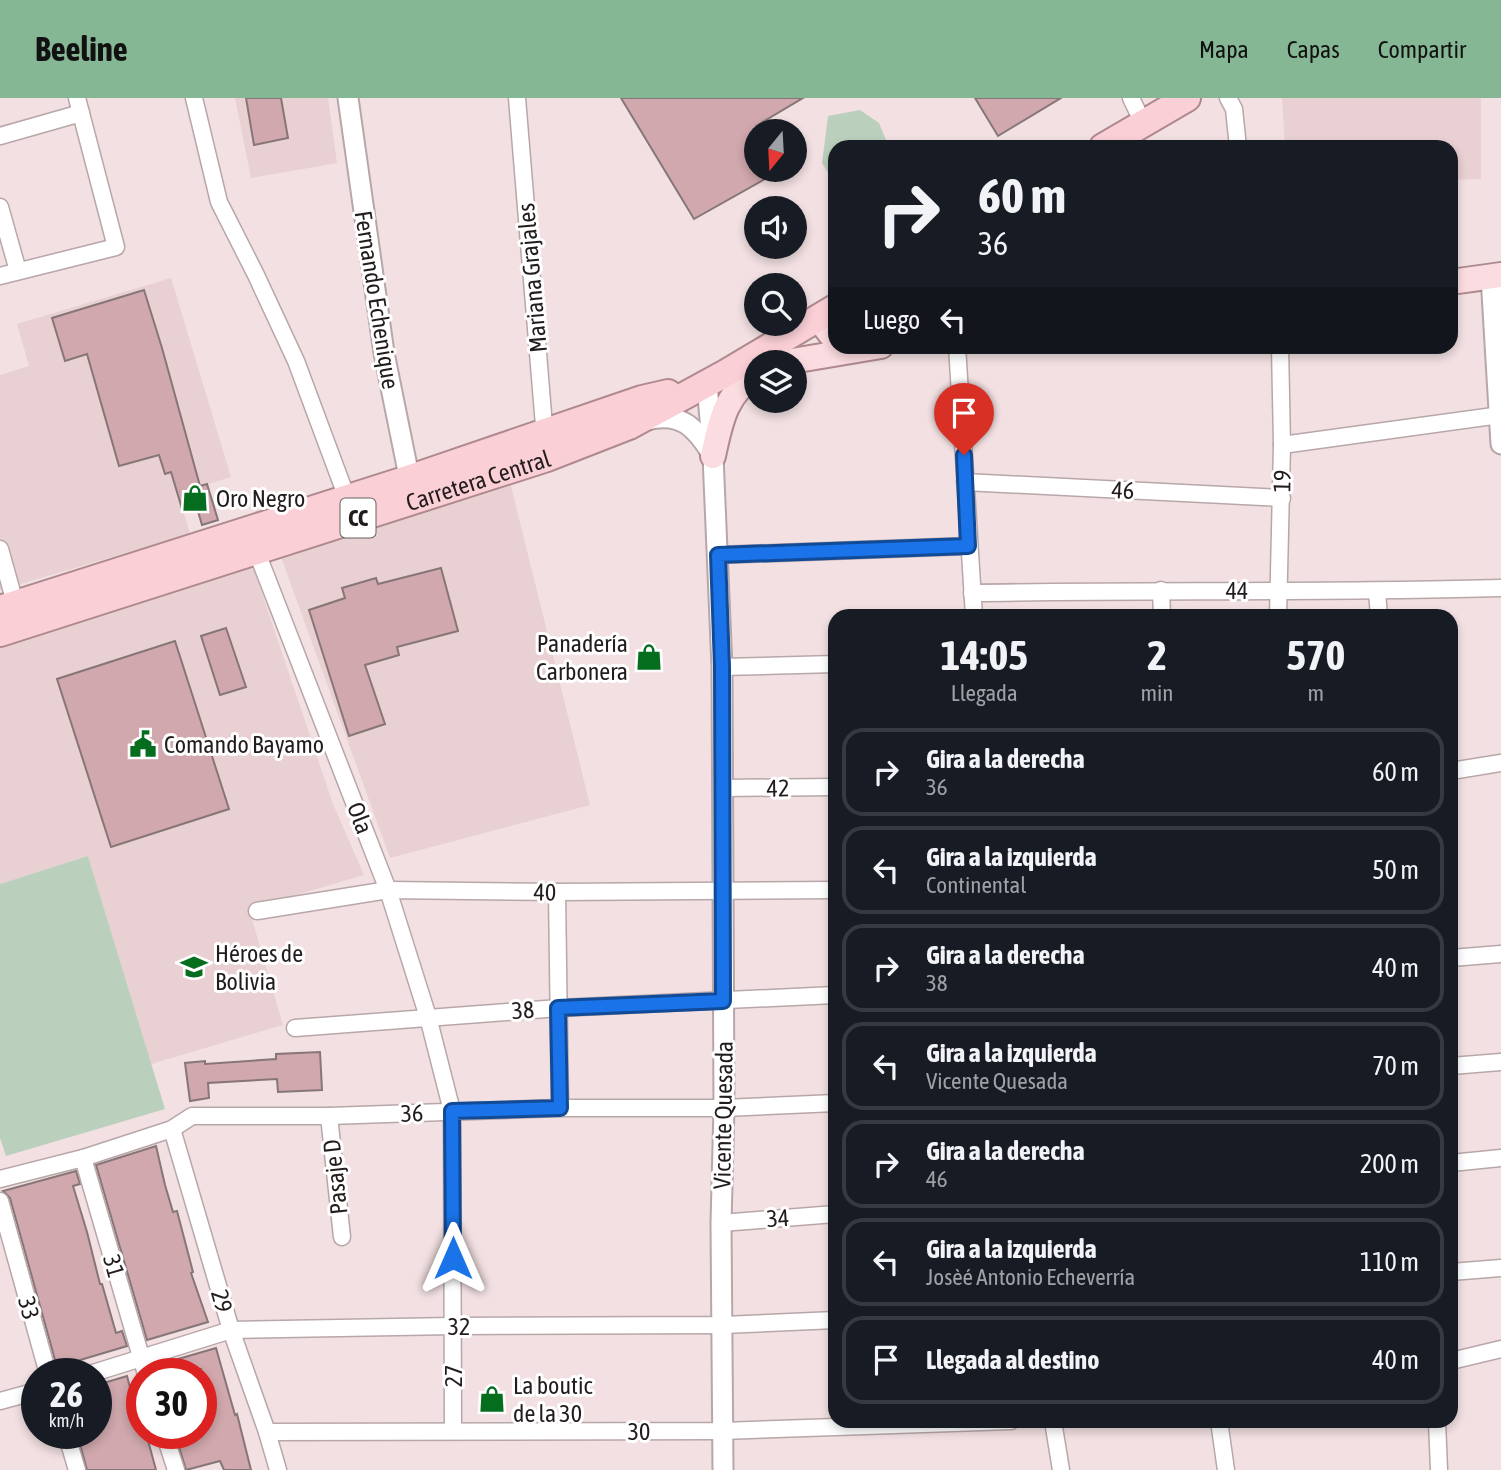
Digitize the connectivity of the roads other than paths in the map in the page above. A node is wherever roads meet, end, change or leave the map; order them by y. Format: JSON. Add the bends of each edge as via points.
{"nodes":[{"id":1,"x":194,"y":98,"type":"edge"},
{"id":2,"x":348,"y":98,"type":"edge"},
{"id":3,"x":517,"y":98,"type":"edge"},
{"id":4,"x":1130,"y":98,"type":"edge"},
{"id":5,"x":1187,"y":98,"type":"edge"},
{"id":6,"x":1228,"y":98,"type":"edge"},
{"id":7,"x":79,"y":106,"type":"edge"},
{"id":8,"x":1143,"y":122,"type":"junction"},
{"id":9,"x":0,"y":136,"type":"edge"},
{"id":10,"x":1114,"y":140,"type":"edge"},
{"id":11,"x":1237,"y":140,"type":"edge"},
{"id":12,"x":0,"y":207,"type":"edge"},
{"id":13,"x":18,"y":271,"type":"junction"},
{"id":14,"x":1496,"y":275,"type":"edge"},
{"id":15,"x":0,"y":276,"type":"edge"},
{"id":16,"x":1458,"y":281,"type":"edge"},
{"id":17,"x":819,"y":318,"type":"edge"},
{"id":18,"x":828,"y":343,"type":"edge"},
{"id":19,"x":828,"y":349,"type":"edge"},
{"id":20,"x":957,"y":354,"type":"edge"},
{"id":21,"x":1280,"y":354,"type":"edge"},
{"id":22,"x":807,"y":356,"type":"edge"},
{"id":23,"x":744,"y":371,"type":"edge"},
{"id":24,"x":717,"y":378,"type":"junction"},
{"id":25,"x":744,"y":382,"type":"edge"},
{"id":26,"x":1501,"y":415,"type":"edge"},
{"id":27,"x":629,"y":426,"type":"junction"},
{"id":28,"x":1501,"y":444,"type":"edge"},
{"id":29,"x":1282,"y":445,"type":"junction"},
{"id":30,"x":546,"y":446,"type":"junction"},
{"id":31,"x":713,"y":456,"type":"junction"},
{"id":32,"x":965,"y":482,"type":"junction"},
{"id":33,"x":412,"y":489,"type":"junction"},
{"id":34,"x":347,"y":498,"type":"junction"},
{"id":35,"x":1282,"y":498,"type":"junction"},
{"id":36,"x":252,"y":540,"type":"junction"},
{"id":37,"x":968,"y":546,"type":"junction"},
{"id":38,"x":0,"y":549,"type":"edge"},
{"id":39,"x":718,"y":555,"type":"junction"},
{"id":40,"x":1501,"y":588,"type":"edge"},
{"id":41,"x":1161,"y":590,"type":"junction"},
{"id":42,"x":1279,"y":590,"type":"junction"},
{"id":43,"x":1377,"y":592,"type":"junction"},
{"id":44,"x":972,"y":593,"type":"junction"},
{"id":45,"x":973,"y":609,"type":"edge"},
{"id":46,"x":1162,"y":609,"type":"edge"},
{"id":47,"x":1278,"y":609,"type":"edge"},
{"id":48,"x":1378,"y":609,"type":"edge"},
{"id":49,"x":9,"y":618,"type":"edge"},
{"id":50,"x":828,"y":664,"type":"edge"},
{"id":51,"x":722,"y":667,"type":"junction"},
{"id":52,"x":1501,"y":763,"type":"edge"},
{"id":53,"x":1458,"y":770,"type":"edge"},
{"id":54,"x":828,"y":787,"type":"edge"},
{"id":55,"x":721,"y":788,"type":"junction"},
{"id":56,"x":388,"y":890,"type":"junction"},
{"id":57,"x":828,"y":890,"type":"edge"},
{"id":58,"x":557,"y":892,"type":"junction"},
{"id":59,"x":722,"y":892,"type":"junction"},
{"id":60,"x":257,"y":911,"type":"dead end"},
{"id":61,"x":1501,"y":954,"type":"edge"},
{"id":62,"x":1458,"y":957,"type":"edge"},
{"id":63,"x":828,"y":995,"type":"edge"},
{"id":64,"x":723,"y":1001,"type":"junction"},
{"id":65,"x":558,"y":1008,"type":"junction"},
{"id":66,"x":428,"y":1017,"type":"junction"},
{"id":67,"x":295,"y":1028,"type":"dead end"},
{"id":68,"x":1501,"y":1062,"type":"edge"},
{"id":69,"x":1458,"y":1065,"type":"edge"},
{"id":70,"x":828,"y":1103,"type":"edge"},
{"id":71,"x":560,"y":1108,"type":"junction"},
{"id":72,"x":724,"y":1108,"type":"junction"},
{"id":73,"x":452,"y":1111,"type":"junction"},
{"id":74,"x":329,"y":1116,"type":"junction"},
{"id":75,"x":172,"y":1129,"type":"junction"},
{"id":76,"x":83,"y":1158,"type":"junction"},
{"id":77,"x":1501,"y":1158,"type":"edge"},
{"id":78,"x":1458,"y":1162,"type":"edge"},
{"id":79,"x":0,"y":1179,"type":"edge"},
{"id":80,"x":0,"y":1201,"type":"edge"},
{"id":81,"x":828,"y":1215,"type":"edge"},
{"id":82,"x":721,"y":1223,"type":"junction"},
{"id":83,"x":342,"y":1237,"type":"dead end"},
{"id":84,"x":1501,"y":1268,"type":"edge"},
{"id":85,"x":1458,"y":1271,"type":"edge"},
{"id":86,"x":828,"y":1320,"type":"edge"},
{"id":87,"x":723,"y":1325,"type":"junction"},
{"id":88,"x":453,"y":1326,"type":"junction"},
{"id":89,"x":231,"y":1330,"type":"junction"},
{"id":90,"x":1501,"y":1349,"type":"edge"},
{"id":91,"x":140,"y":1357,"type":"junction"},
{"id":92,"x":44,"y":1358,"type":"edge"},
{"id":93,"x":1458,"y":1359,"type":"edge"},
{"id":94,"x":112,"y":1367,"type":"edge"},
{"id":95,"x":21,"y":1395,"type":"edge"},
{"id":96,"x":0,"y":1401,"type":"edge"},
{"id":97,"x":828,"y":1427,"type":"edge"},
{"id":98,"x":1055,"y":1428,"type":"edge"},
{"id":99,"x":1220,"y":1428,"type":"edge"},
{"id":100,"x":1437,"y":1428,"type":"edge"},
{"id":101,"x":453,"y":1431,"type":"junction"},
{"id":102,"x":722,"y":1431,"type":"junction"},
{"id":103,"x":267,"y":1432,"type":"junction"},
{"id":104,"x":71,"y":1449,"type":"edge"},
{"id":105,"x":169,"y":1449,"type":"edge"},
{"id":106,"x":77,"y":1470,"type":"edge"},
{"id":107,"x":176,"y":1470,"type":"edge"},
{"id":108,"x":278,"y":1470,"type":"edge"},
{"id":109,"x":723,"y":1470,"type":"edge"},
{"id":110,"x":1061,"y":1470,"type":"edge"},
{"id":111,"x":1226,"y":1470,"type":"edge"},
{"id":112,"x":1439,"y":1470,"type":"edge"}],
"edges":[{"from":1,"to":34,"type":"street","via":[[219,202],[296,361]]},
{"from":2,"to":33,"type":"street","name":"Fernando Echenique","via":[[384,353]]},
{"from":3,"to":30,"type":"street","name":"Mariana Grajales"},
{"from":4,"to":8,"type":"street"},
{"from":5,"to":8,"type":"highway"},
{"from":6,"to":11,"type":"street"},
{"from":7,"to":9,"type":"street"},
{"from":7,"to":13,"type":"street","via":[[116,247]]},
{"from":8,"to":10,"type":"highway"},
{"from":12,"to":13,"type":"street"},
{"from":13,"to":15,"type":"street"},
{"from":14,"to":16,"type":"main road"},
{"from":14,"to":26,"type":"street"},
{"from":17,"to":18,"type":"main road"},
{"from":17,"to":24,"type":"highway","name":"Carretera Central","number":"CC"},
{"from":19,"to":22,"type":"main road"},
{"from":20,"to":32,"type":"street"},
{"from":21,"to":29,"type":"street","name":"19"},
{"from":23,"to":24,"type":"main road"},
{"from":24,"to":27,"type":"highway","name":"Carretera Central","number":"CC"},
{"from":24,"to":30,"type":"highway","name":"Carretera Central","number":"CC","via":[[642,399]]},
{"from":24,"to":31,"type":"street","name":"Vicente Quesada"},
{"from":25,"to":31,"type":"main road","via":[[720,422]]},
{"from":26,"to":28,"type":"street"},
{"from":26,"to":29,"type":"street"},
{"from":27,"to":30,"type":"highway","name":"Carretera Central","number":"CC"},
{"from":27,"to":31,"type":"street","via":[[650,419],[679,421],[700,434]]},
{"from":29,"to":35,"type":"street","name":"19"},
{"from":30,"to":33,"type":"highway","name":"Carretera Central","number":"CC"},
{"from":31,"to":39,"type":"street","name":"Vicente Quesada"},
{"from":32,"to":35,"type":"street","name":"46"},
{"from":32,"to":37,"type":"street"},
{"from":33,"to":34,"type":"highway","name":"Carretera Central","number":"CC"},
{"from":33,"to":36,"type":"highway","name":"Carretera Central","number":"CC"},
{"from":34,"to":36,"type":"highway","name":"Carretera Central","number":"CC"},
{"from":35,"to":42,"type":"street","name":"19"},
{"from":36,"to":49,"type":"highway","name":"Carretera Central","number":"CC"},
{"from":36,"to":56,"type":"street","name":"Ola"},
{"from":37,"to":39,"type":"street"},
{"from":37,"to":44,"type":"street"},
{"from":38,"to":49,"type":"street"},
{"from":39,"to":51,"type":"street","name":"Vicente Quesada"},
{"from":40,"to":43,"type":"street","name":"44"},
{"from":41,"to":42,"type":"street","name":"44"},
{"from":41,"to":44,"type":"street","name":"44"},
{"from":41,"to":46,"type":"street"},
{"from":42,"to":43,"type":"street","name":"44"},
{"from":42,"to":47,"type":"street","name":"19"},
{"from":43,"to":48,"type":"street"},
{"from":44,"to":45,"type":"street"},
{"from":50,"to":51,"type":"street"},
{"from":51,"to":55,"type":"street","name":"Vicente Quesada"},
{"from":52,"to":53,"type":"street"},
{"from":54,"to":55,"type":"street","name":"42"},
{"from":55,"to":59,"type":"street","name":"Vicente Quesada"},
{"from":56,"to":58,"type":"street","name":"40"},
{"from":56,"to":60,"type":"street","name":"40"},
{"from":56,"to":66,"type":"street","name":"Ola"},
{"from":57,"to":59,"type":"street","name":"40"},
{"from":58,"to":59,"type":"street","name":"40"},
{"from":58,"to":65,"type":"street"},
{"from":59,"to":64,"type":"street","name":"Vicente Quesada"},
{"from":61,"to":62,"type":"street"},
{"from":63,"to":64,"type":"street","name":"38"},
{"from":64,"to":65,"type":"street","name":"38"},
{"from":64,"to":72,"type":"street","name":"Vicente Quesada"},
{"from":65,"to":66,"type":"street","name":"38"},
{"from":65,"to":71,"type":"street"},
{"from":66,"to":67,"type":"street","name":"38"},
{"from":66,"to":73,"type":"street","name":"Ola"},
{"from":68,"to":69,"type":"street"},
{"from":70,"to":72,"type":"street","name":"36"},
{"from":71,"to":72,"type":"street","name":"36"},
{"from":71,"to":73,"type":"street","name":"36"},
{"from":72,"to":82,"type":"street","name":"Vicente Quesada"},
{"from":73,"to":74,"type":"street","name":"36"},
{"from":73,"to":88,"type":"street","name":"27"},
{"from":74,"to":75,"type":"street","name":"36","via":[[192,1116]]},
{"from":74,"to":83,"type":"street","name":"Pasaje D"},
{"from":75,"to":76,"type":"street","name":"36"},
{"from":75,"to":89,"type":"street","name":"29"},
{"from":76,"to":79,"type":"street","name":"36"},
{"from":76,"to":91,"type":"street","name":"31"},
{"from":77,"to":78,"type":"street"},
{"from":80,"to":92,"type":"street","name":"33"},
{"from":81,"to":82,"type":"street","name":"34"},
{"from":82,"to":87,"type":"street","name":"Vicente Quesada"},
{"from":84,"to":85,"type":"street"},
{"from":86,"to":87,"type":"street","name":"32"},
{"from":87,"to":88,"type":"street","name":"32"},
{"from":87,"to":102,"type":"street","name":"Vicente Quesada"},
{"from":88,"to":89,"type":"street","name":"32"},
{"from":88,"to":101,"type":"street","name":"27"},
{"from":89,"to":91,"type":"street","name":"32"},
{"from":89,"to":103,"type":"street","name":"29"},
{"from":90,"to":93,"type":"street"},
{"from":91,"to":94,"type":"street","name":"32"},
{"from":95,"to":96,"type":"street"},
{"from":97,"to":102,"type":"street","name":"30"},
{"from":98,"to":110,"type":"street"},
{"from":99,"to":111,"type":"street"},
{"from":100,"to":112,"type":"street"},
{"from":101,"to":102,"type":"street","name":"30"},
{"from":101,"to":103,"type":"street","name":"30"},
{"from":102,"to":109,"type":"street","name":"Vicente Quesada"},
{"from":103,"to":108,"type":"street","name":"29"},
{"from":104,"to":106,"type":"street"},
{"from":105,"to":107,"type":"street"}]}
